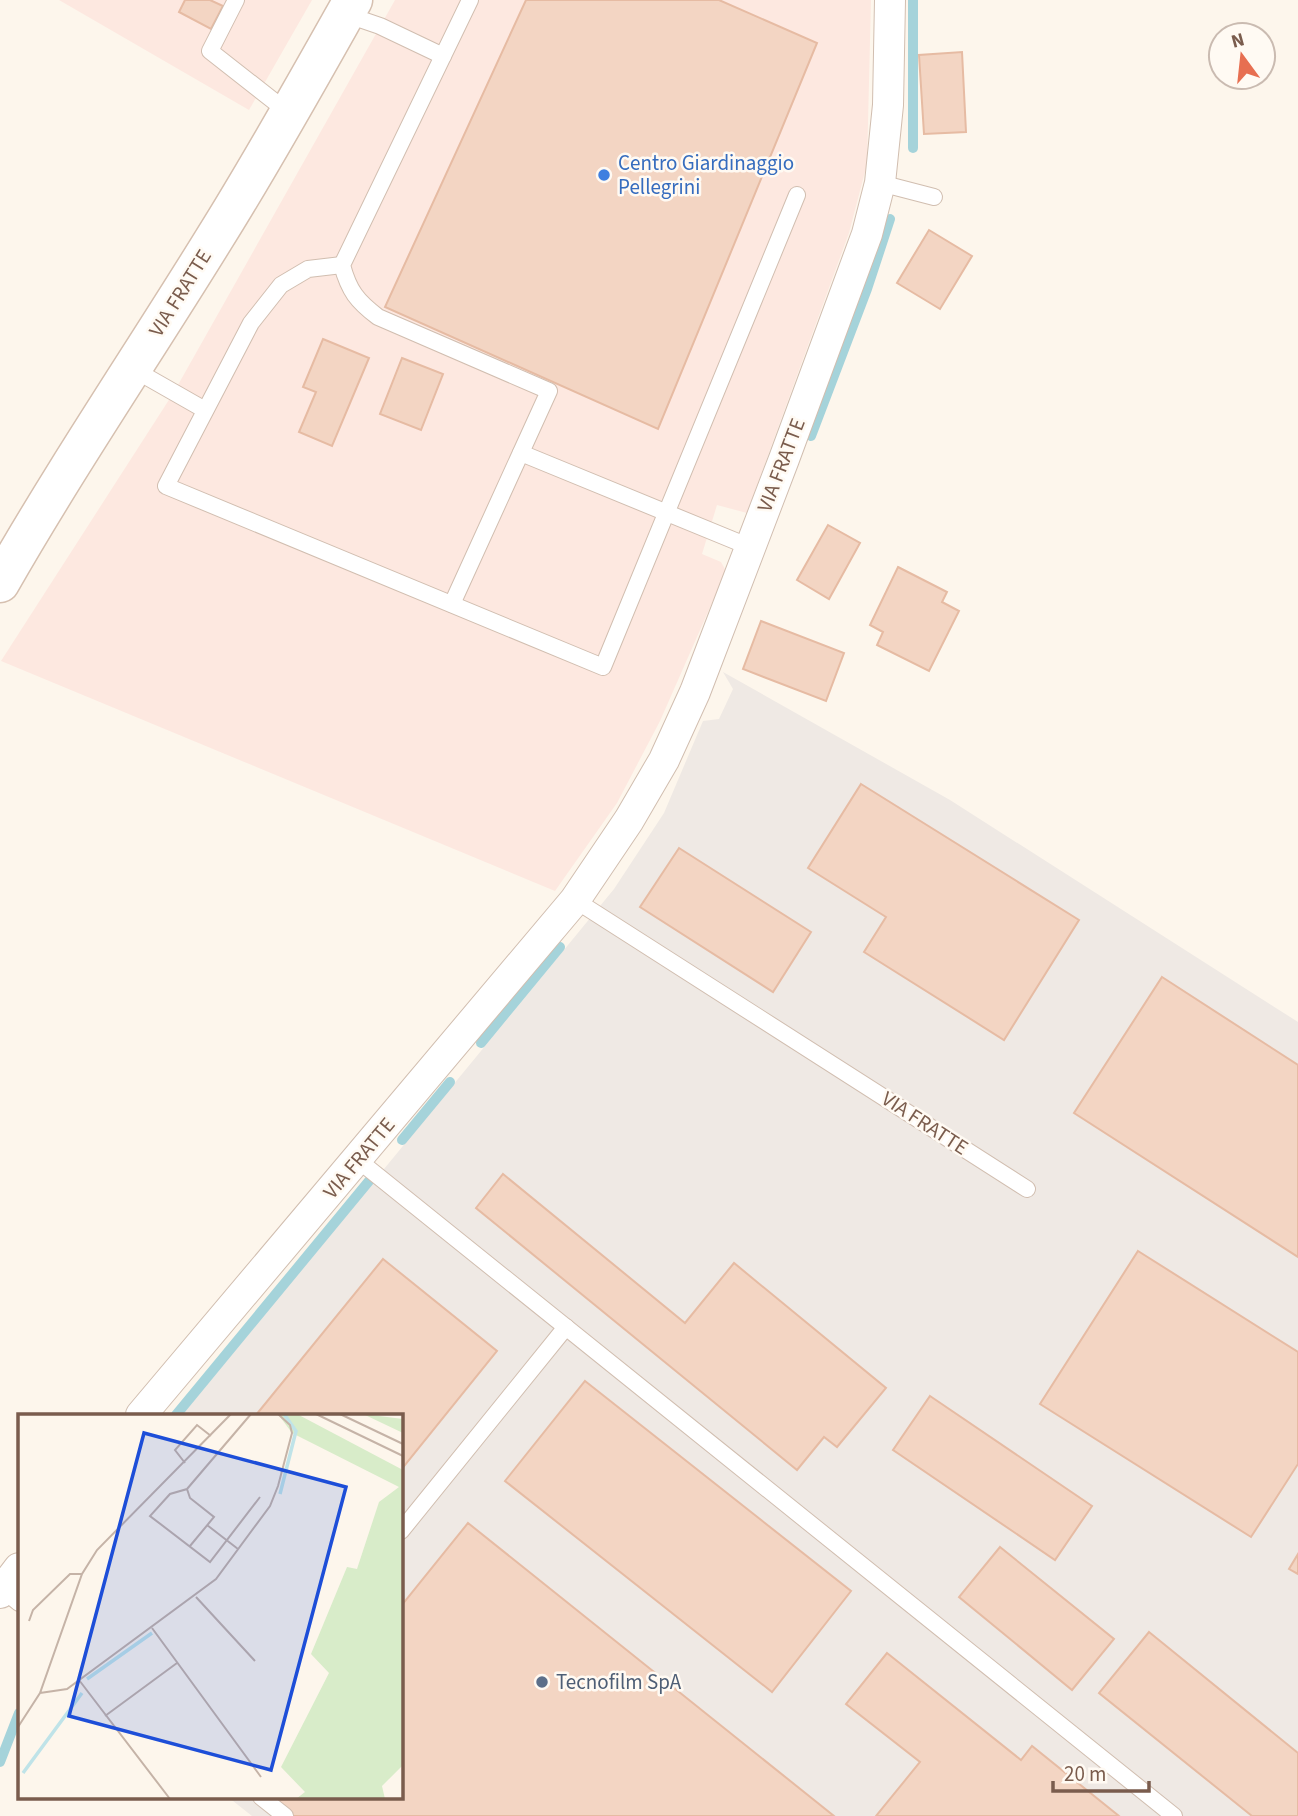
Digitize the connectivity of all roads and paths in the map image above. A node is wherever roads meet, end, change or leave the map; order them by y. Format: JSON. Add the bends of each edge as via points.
{"nodes":[{"id":1,"x":236,"y":0,"type":"edge"},
{"id":2,"x":470,"y":0,"type":"edge"},
{"id":3,"x":890,"y":0,"type":"edge"},
{"id":4,"x":349,"y":7,"type":"edge"},
{"id":5,"x":443,"y":56,"type":"junction"},
{"id":6,"x":289,"y":113,"type":"junction"},
{"id":7,"x":880,"y":183,"type":"junction"},
{"id":8,"x":797,"y":195,"type":"dead end"},
{"id":9,"x":934,"y":197,"type":"dead end"},
{"id":10,"x":342,"y":265,"type":"junction"},
{"id":11,"x":133,"y":369,"type":"junction"},
{"id":12,"x":205,"y":410,"type":"junction"},
{"id":13,"x":521,"y":453,"type":"junction"},
{"id":14,"x":666,"y":512,"type":"junction"},
{"id":15,"x":750,"y":547,"type":"junction"},
{"id":16,"x":0,"y":583,"type":"edge"},
{"id":17,"x":452,"y":604,"type":"junction"},
{"id":18,"x":575,"y":900,"type":"junction"},
{"id":19,"x":358,"y":1160,"type":"junction"},
{"id":20,"x":1027,"y":1189,"type":"dead end"},
{"id":21,"x":566,"y":1327,"type":"junction"},
{"id":22,"x":142,"y":1414,"type":"edge"},
{"id":23,"x":402,"y":1530,"type":"edge"},
{"id":24,"x":262,"y":1798,"type":"edge"},
{"id":25,"x":285,"y":1816,"type":"edge"},
{"id":26,"x":1174,"y":1816,"type":"edge"}],
"edges":[{"from":1,"to":6,"type":"lane","via":[[210,51]]},
{"from":2,"to":5,"type":"lane"},
{"from":3,"to":7,"type":"street","name":"VIA FRATTE","via":[[888,105]]},
{"from":4,"to":5,"type":"lane"},
{"from":4,"to":6,"type":"main road","name":"VIA FRATTE"},
{"from":5,"to":10,"type":"lane"},
{"from":6,"to":11,"type":"main road","name":"VIA FRATTE"},
{"from":7,"to":9,"type":"lane"},
{"from":7,"to":15,"type":"street","name":"VIA FRATTE","via":[[863,246]]},
{"from":8,"to":14,"type":"lane"},
{"from":10,"to":12,"type":"lane","via":[[308,269],[281,285],[251,323]]},
{"from":10,"to":13,"type":"lane","via":[[348,286],[378,317],[549,391]]},
{"from":11,"to":12,"type":"lane"},
{"from":11,"to":16,"type":"main road","name":"VIA FRATTE"},
{"from":12,"to":17,"type":"lane","via":[[166,486]]},
{"from":13,"to":14,"type":"lane"},
{"from":13,"to":17,"type":"lane"},
{"from":14,"to":15,"type":"lane"},
{"from":14,"to":17,"type":"lane","via":[[603,667]]},
{"from":15,"to":18,"type":"street","name":"VIA FRATTE","via":[[664,760]]},
{"from":18,"to":19,"type":"street","name":"VIA FRATTE"},
{"from":18,"to":20,"type":"lane","name":"VIA FRATTE"},
{"from":19,"to":21,"type":"lane"},
{"from":19,"to":22,"type":"street","name":"VIA FRATTE"},
{"from":21,"to":23,"type":"lane"},
{"from":21,"to":26,"type":"lane"},
{"from":24,"to":25,"type":"lane"}]}
